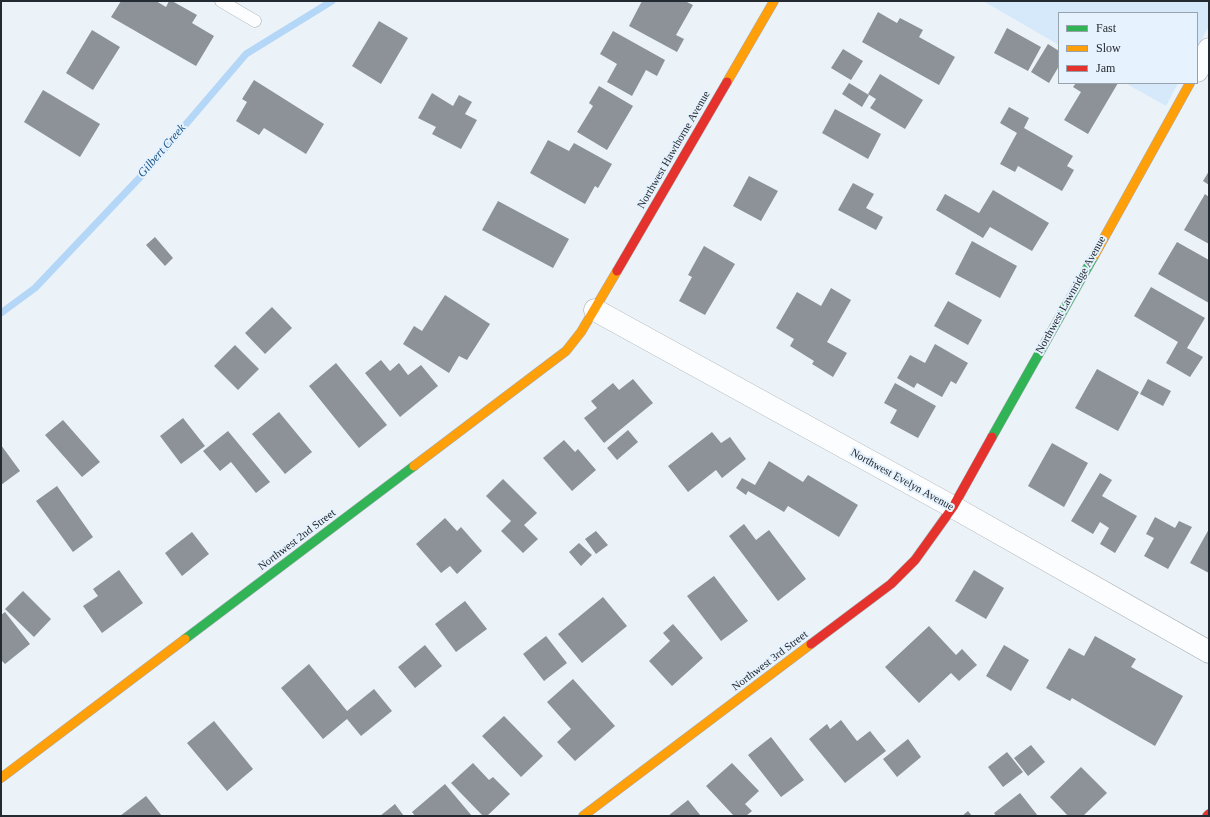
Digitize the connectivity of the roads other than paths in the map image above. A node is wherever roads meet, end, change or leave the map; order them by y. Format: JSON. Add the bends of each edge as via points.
{"nodes":[{"id":1,"x":221,"y":1,"type":"edge"},
{"id":2,"x":774,"y":1,"type":"edge"},
{"id":3,"x":255,"y":21,"type":"dead end"},
{"id":4,"x":1209,"y":49,"type":"edge"},
{"id":5,"x":1198,"y":69,"type":"edge"},
{"id":6,"x":1189,"y":84,"type":"edge"},
{"id":7,"x":595,"y":310,"type":"junction"},
{"id":8,"x":953,"y":508,"type":"junction"},
{"id":9,"x":1209,"y":652,"type":"edge"},
{"id":10,"x":1,"y":778,"type":"edge"},
{"id":11,"x":583,"y":816,"type":"edge"}],
"edges":[{"from":1,"to":3,"type":"lane"},
{"from":2,"to":7,"type":"street","name":"Northwest Hawthorne Avenue"},
{"from":4,"to":5,"type":"street"},
{"from":6,"to":8,"type":"street","name":"Northwest Lawnridge Avenue"},
{"from":7,"to":8,"type":"street","name":"Northwest Evelyn Avenue"},
{"from":7,"to":10,"type":"street","name":"Northwest 2nd Street","via":[[566,351]]},
{"from":8,"to":9,"type":"street","name":"Northwest Evelyn Avenue"},
{"from":8,"to":11,"type":"street","name":"Northwest 3rd Street","via":[[915,560],[891,584]]}]}
